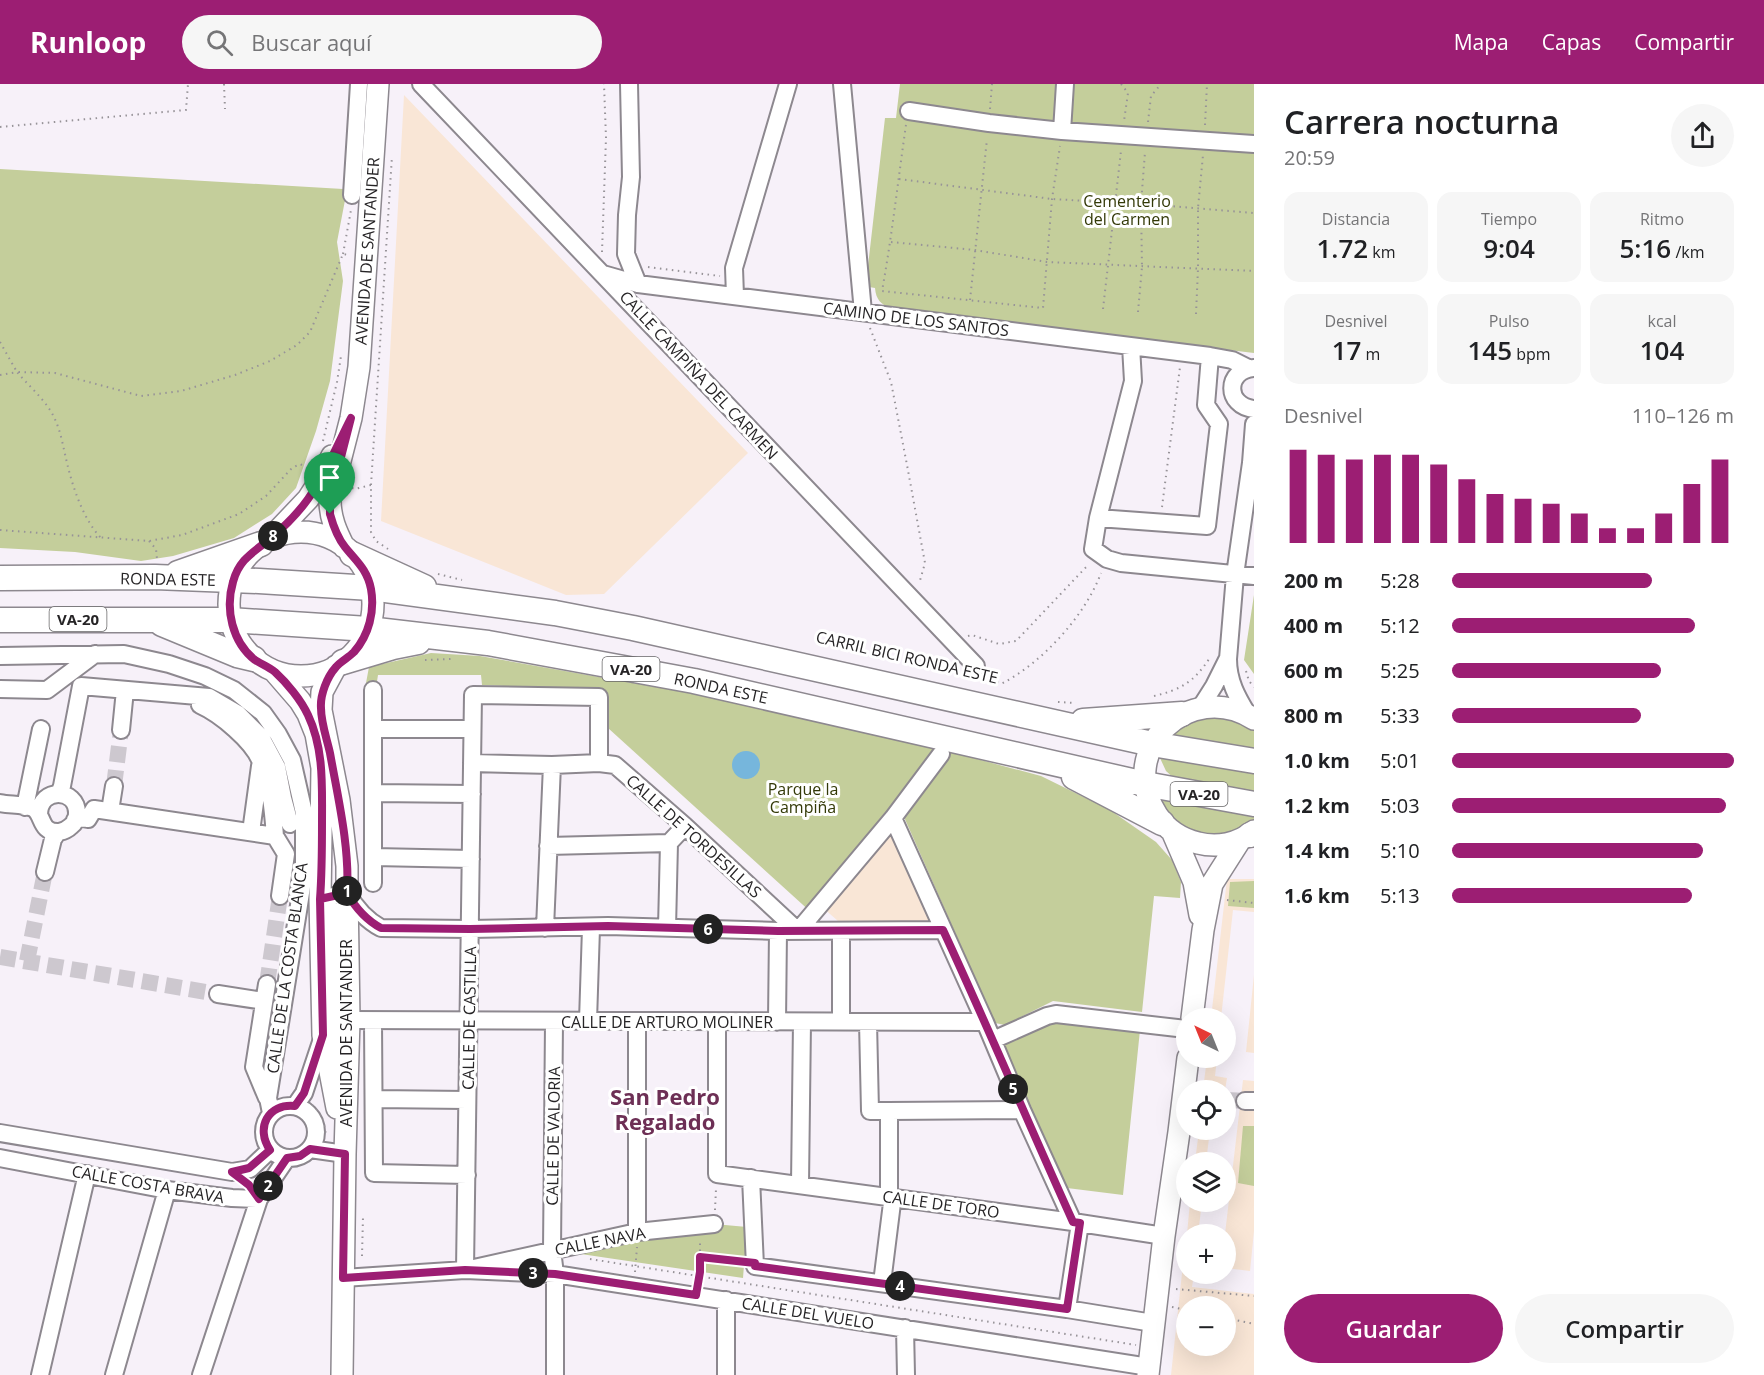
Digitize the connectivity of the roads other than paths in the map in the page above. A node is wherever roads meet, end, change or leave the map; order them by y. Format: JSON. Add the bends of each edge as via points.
{"nodes":[{"id":1,"x":359,"y":84,"type":"edge"},
{"id":2,"x":378,"y":84,"type":"edge"},
{"id":3,"x":421,"y":84,"type":"edge"},
{"id":4,"x":628,"y":84,"type":"edge"},
{"id":5,"x":788,"y":84,"type":"edge"},
{"id":6,"x":843,"y":84,"type":"edge"},
{"id":7,"x":1065,"y":84,"type":"edge"},
{"id":8,"x":909,"y":111,"type":"road end"},
{"id":9,"x":1062,"y":131,"type":"junction"},
{"id":10,"x":1254,"y":144,"type":"edge"},
{"id":11,"x":352,"y":195,"type":"road end"},
{"id":12,"x":602,"y":273,"type":"junction"},
{"id":13,"x":638,"y":284,"type":"junction"},
{"id":14,"x":735,"y":296,"type":"junction"},
{"id":15,"x":864,"y":312,"type":"junction"},
{"id":16,"x":1131,"y":346,"type":"junction"},
{"id":17,"x":1210,"y":356,"type":"junction"},
{"id":18,"x":1243,"y":368,"type":"edge"},
{"id":19,"x":1250,"y":409,"type":"edge"},
{"id":20,"x":351,"y":418,"type":"junction"},
{"id":21,"x":1254,"y":425,"type":"edge"},
{"id":22,"x":1098,"y":518,"type":"junction"},
{"id":23,"x":265,"y":542,"type":"junction"},
{"id":24,"x":348,"y":550,"type":"junction"},
{"id":25,"x":0,"y":563,"type":"edge"},
{"id":26,"x":1235,"y":574,"type":"junction"},
{"id":27,"x":1254,"y":576,"type":"edge"},
{"id":28,"x":0,"y":578,"type":"edge"},
{"id":29,"x":98,"y":578,"type":"junction"},
{"id":30,"x":168,"y":578,"type":"junction"},
{"id":31,"x":233,"y":580,"type":"junction"},
{"id":32,"x":371,"y":588,"type":"junction"},
{"id":33,"x":445,"y":597,"type":"junction"},
{"id":34,"x":0,"y":620,"type":"edge"},
{"id":35,"x":151,"y":620,"type":"junction"},
{"id":36,"x":230,"y":620,"type":"junction"},
{"id":37,"x":368,"y":629,"type":"junction"},
{"id":38,"x":437,"y":638,"type":"junction"},
{"id":39,"x":95,"y":654,"type":"junction"},
{"id":40,"x":0,"y":656,"type":"edge"},
{"id":41,"x":1221,"y":657,"type":"junction"},
{"id":42,"x":339,"y":664,"type":"junction"},
{"id":43,"x":264,"y":665,"type":"junction"},
{"id":44,"x":976,"y":666,"type":"road end"},
{"id":45,"x":0,"y":689,"type":"edge"},
{"id":46,"x":47,"y":690,"type":"junction"},
{"id":47,"x":125,"y":690,"type":"junction"},
{"id":48,"x":373,"y":690,"type":"dead end"},
{"id":49,"x":80,"y":692,"type":"junction"},
{"id":50,"x":177,"y":694,"type":"junction"},
{"id":51,"x":1191,"y":711,"type":"junction"},
{"id":52,"x":1057,"y":712,"type":"junction"},
{"id":53,"x":1251,"y":717,"type":"edge"},
{"id":54,"x":41,"y":729,"type":"dead end"},
{"id":55,"x":374,"y":729,"type":"junction"},
{"id":56,"x":472,"y":729,"type":"junction"},
{"id":57,"x":121,"y":730,"type":"tunnel mouth"},
{"id":58,"x":1152,"y":744,"type":"junction"},
{"id":59,"x":941,"y":754,"type":"dead end"},
{"id":60,"x":261,"y":759,"type":"junction"},
{"id":61,"x":1254,"y":761,"type":"edge"},
{"id":62,"x":1045,"y":762,"type":"junction"},
{"id":63,"x":472,"y":763,"type":"junction"},
{"id":64,"x":599,"y":763,"type":"junction"},
{"id":65,"x":552,"y":765,"type":"junction"},
{"id":66,"x":1145,"y":784,"type":"junction"},
{"id":67,"x":114,"y":786,"type":"tunnel mouth"},
{"id":68,"x":62,"y":792,"type":"junction"},
{"id":69,"x":374,"y":793,"type":"junction"},
{"id":70,"x":472,"y":794,"type":"junction"},
{"id":71,"x":0,"y":803,"type":"edge"},
{"id":72,"x":1254,"y":804,"type":"edge"},
{"id":73,"x":35,"y":809,"type":"junction"},
{"id":74,"x":87,"y":814,"type":"junction"},
{"id":75,"x":893,"y":818,"type":"junction"},
{"id":76,"x":290,"y":824,"type":"dead end"},
{"id":77,"x":685,"y":826,"type":"junction"},
{"id":78,"x":1167,"y":827,"type":"junction"},
{"id":79,"x":251,"y":832,"type":"junction"},
{"id":80,"x":54,"y":834,"type":"junction"},
{"id":81,"x":1249,"y":835,"type":"edge"},
{"id":82,"x":275,"y":836,"type":"junction"},
{"id":83,"x":669,"y":843,"type":"junction"},
{"id":84,"x":548,"y":846,"type":"junction"},
{"id":85,"x":374,"y":857,"type":"junction"},
{"id":86,"x":471,"y":859,"type":"junction"},
{"id":87,"x":45,"y":872,"type":"tunnel mouth"},
{"id":88,"x":373,"y":883,"type":"dead end"},
{"id":89,"x":347,"y":893,"type":"junction"},
{"id":90,"x":280,"y":896,"type":"tunnel mouth"},
{"id":91,"x":327,"y":905,"type":"junction"},
{"id":92,"x":545,"y":928,"type":"junction"},
{"id":93,"x":591,"y":928,"type":"junction"},
{"id":94,"x":667,"y":928,"type":"junction"},
{"id":95,"x":470,"y":929,"type":"junction"},
{"id":96,"x":943,"y":930,"type":"junction"},
{"id":97,"x":1203,"y":930,"type":"junction"},
{"id":98,"x":778,"y":931,"type":"junction"},
{"id":99,"x":798,"y":931,"type":"junction"},
{"id":100,"x":841,"y":931,"type":"junction"},
{"id":101,"x":267,"y":984,"type":"tunnel mouth"},
{"id":102,"x":218,"y":994,"type":"tunnel mouth"},
{"id":103,"x":264,"y":1001,"type":"junction"},
{"id":104,"x":1193,"y":1008,"type":"edge"},
{"id":105,"x":349,"y":1020,"type":"junction"},
{"id":106,"x":373,"y":1021,"type":"junction"},
{"id":107,"x":468,"y":1021,"type":"junction"},
{"id":108,"x":588,"y":1021,"type":"junction"},
{"id":109,"x":555,"y":1022,"type":"junction"},
{"id":110,"x":637,"y":1022,"type":"junction"},
{"id":111,"x":717,"y":1022,"type":"junction"},
{"id":112,"x":777,"y":1022,"type":"junction"},
{"id":113,"x":802,"y":1022,"type":"junction"},
{"id":114,"x":841,"y":1022,"type":"junction"},
{"id":115,"x":868,"y":1022,"type":"junction"},
{"id":116,"x":985,"y":1022,"type":"junction"},
{"id":117,"x":1176,"y":1028,"type":"edge"},
{"id":118,"x":323,"y":1035,"type":"junction"},
{"id":119,"x":993,"y":1040,"type":"junction"},
{"id":120,"x":347,"y":1092,"type":"junction"},
{"id":121,"x":374,"y":1099,"type":"junction"},
{"id":122,"x":467,"y":1100,"type":"junction"},
{"id":123,"x":269,"y":1106,"type":"junction"},
{"id":124,"x":295,"y":1106,"type":"junction"},
{"id":125,"x":1022,"y":1110,"type":"junction"},
{"id":126,"x":889,"y":1111,"type":"junction"},
{"id":127,"x":0,"y":1133,"type":"edge"},
{"id":128,"x":1179,"y":1140,"type":"edge"},
{"id":129,"x":310,"y":1149,"type":"junction"},
{"id":130,"x":270,"y":1150,"type":"junction"},
{"id":131,"x":345,"y":1154,"type":"junction"},
{"id":132,"x":0,"y":1158,"type":"edge"},
{"id":133,"x":287,"y":1158,"type":"junction"},
{"id":134,"x":232,"y":1172,"type":"junction"},
{"id":135,"x":87,"y":1174,"type":"junction"},
{"id":136,"x":466,"y":1175,"type":"junction"},
{"id":137,"x":751,"y":1178,"type":"junction"},
{"id":138,"x":800,"y":1184,"type":"junction"},
{"id":139,"x":167,"y":1190,"type":"junction"},
{"id":140,"x":890,"y":1197,"type":"junction"},
{"id":141,"x":259,"y":1199,"type":"junction"},
{"id":142,"x":1076,"y":1222,"type":"junction"},
{"id":143,"x":707,"y":1224,"type":"road end"},
{"id":144,"x":637,"y":1232,"type":"junction"},
{"id":145,"x":1164,"y":1236,"type":"junction"},
{"id":146,"x":552,"y":1250,"type":"junction"},
{"id":147,"x":465,"y":1270,"type":"junction"},
{"id":148,"x":555,"y":1274,"type":"junction"},
{"id":149,"x":343,"y":1278,"type":"junction"},
{"id":150,"x":882,"y":1283,"type":"junction"},
{"id":151,"x":726,"y":1300,"type":"junction"},
{"id":152,"x":1067,"y":1309,"type":"junction"},
{"id":153,"x":1153,"y":1323,"type":"junction"},
{"id":154,"x":905,"y":1328,"type":"junction"},
{"id":155,"x":1149,"y":1371,"type":"edge"},
{"id":156,"x":40,"y":1375,"type":"edge"},
{"id":157,"x":114,"y":1375,"type":"edge"},
{"id":158,"x":201,"y":1375,"type":"edge"},
{"id":159,"x":342,"y":1375,"type":"edge"},
{"id":160,"x":555,"y":1375,"type":"edge"},
{"id":161,"x":726,"y":1375,"type":"edge"},
{"id":162,"x":906,"y":1375,"type":"edge"}],
"edges":[{"from":1,"to":11,"type":"street","name":"AVENIDA DE SANTANDER"},
{"from":2,"to":20,"type":"main road","name":"AVENIDA DE SANTANDER","via":[[359,368]]},
{"from":3,"to":12,"type":"street","name":"CALLE CAMPIÑA DEL CARMEN"},
{"from":4,"to":13,"type":"street","name":"CALLE CAMPIÑA DEL CARMEN","via":[[631,177],[626,254]]},
{"from":5,"to":14,"type":"street","via":[[734,268]]},
{"from":6,"to":15,"type":"street"},
{"from":7,"to":9,"type":"street"},
{"from":8,"to":9,"type":"street"},
{"from":9,"to":10,"type":"street"},
{"from":12,"to":13,"type":"street","name":"CAMINO DE LOS SANTOS"},
{"from":12,"to":44,"type":"street","name":"CALLE CAMPIÑA DEL CARMEN"},
{"from":13,"to":14,"type":"street","name":"CAMINO DE LOS SANTOS"},
{"from":14,"to":15,"type":"street","name":"CAMINO DE LOS SANTOS"},
{"from":15,"to":16,"type":"street","name":"CAMINO DE LOS SANTOS"},
{"from":16,"to":17,"type":"street","name":"CAMINO DE LOS SANTOS"},
{"from":16,"to":22,"type":"street","via":[[1133,381]]},
{"from":17,"to":18,"type":"street","name":"CAMINO DE LOS SANTOS"},
{"from":17,"to":22,"type":"street","via":[[1206,405],[1219,424],[1207,526]]},
{"from":18,"to":19,"type":"street","via":[[1232,393],[1240,405]]},
{"from":19,"to":21,"type":"street"},
{"from":20,"to":23,"type":"main road","name":"AVENIDA DE SANTANDER","via":[[308,500]]},
{"from":20,"to":24,"type":"main road","name":"AVENIDA DE SANTANDER","via":[[330,500],[333,526]]},
{"from":21,"to":26,"type":"street"},
{"from":22,"to":26,"type":"street","via":[[1093,549],[1103,556],[1121,563]]},
{"from":23,"to":24,"type":"main road","via":[[301,532],[320,534]]},
{"from":23,"to":30,"type":"highway"},
{"from":23,"to":31,"type":"main road","name":"AVENIDA DE SANTANDER","via":[[243,562]]},
{"from":24,"to":32,"type":"main road","name":"AVENIDA DE SANTANDER","via":[[365,571]]},
{"from":24,"to":33,"type":"highway"},
{"from":25,"to":29,"type":"highway"},
{"from":26,"to":27,"type":"street"},
{"from":26,"to":41,"type":"street"},
{"from":28,"to":29,"type":"highway","name":"RONDA ESTE","number":"VA-20"},
{"from":29,"to":30,"type":"highway","name":"RONDA ESTE","number":"VA-20"},
{"from":30,"to":31,"type":"highway","name":"RONDA ESTE","number":"VA-20"},
{"from":31,"to":32,"type":"highway","name":"RONDA ESTE","number":"VA-20"},
{"from":31,"to":36,"type":"main road"},
{"from":32,"to":33,"type":"highway","name":"RONDA ESTE","number":"VA-20"},
{"from":32,"to":37,"type":"main road"},
{"from":33,"to":52,"type":"highway","name":"RONDA ESTE","number":"VA-20","via":[[555,613]]},
{"from":34,"to":35,"type":"highway","name":"RONDA ESTE","number":"VA-20"},
{"from":35,"to":36,"type":"highway","name":"RONDA ESTE","number":"VA-20"},
{"from":35,"to":43,"type":"highway"},
{"from":36,"to":37,"type":"highway","name":"RONDA ESTE","number":"VA-20"},
{"from":36,"to":43,"type":"main road","name":"AVENIDA DE SANTANDER","via":[[239,641]]},
{"from":37,"to":38,"type":"highway","name":"RONDA ESTE","number":"VA-20"},
{"from":37,"to":42,"type":"main road","name":"AVENIDA DE SANTANDER","via":[[361,643]]},
{"from":38,"to":42,"type":"highway"},
{"from":38,"to":62,"type":"highway","name":"RONDA ESTE","number":"VA-20","via":[[488,643],[694,681]]},
{"from":39,"to":40,"type":"street","name":"CALLE DE LA COSTA BLANCA"},
{"from":39,"to":46,"type":"street"},
{"from":39,"to":123,"type":"street","name":"CALLE DE LA COSTA BLANCA","via":[[124,654],[169,664],[234,690],[263,713],[292,760],[304,813],[304,874]]},
{"from":41,"to":51,"type":"street","via":[[1214,686]]},
{"from":41,"to":53,"type":"street","via":[[1233,691]]},
{"from":42,"to":43,"type":"main road","via":[[302,676]]},
{"from":42,"to":89,"type":"main road","name":"AVENIDA DE SANTANDER","via":[[322,692],[321,710],[339,800]]},
{"from":43,"to":91,"type":"main road","name":"AVENIDA DE SANTANDER","via":[[300,701],[316,734],[322,768]]},
{"from":45,"to":46,"type":"street"},
{"from":46,"to":49,"type":"street"},
{"from":47,"to":49,"type":"street","via":[[81,686]]},
{"from":47,"to":50,"type":"street"},
{"from":47,"to":57,"type":"street"},
{"from":48,"to":55,"type":"street"},
{"from":49,"to":68,"type":"street"},
{"from":50,"to":60,"type":"street","via":[[209,709],[238,731]]},
{"from":50,"to":76,"type":"street","via":[[209,697],[238,714],[261,737],[277,767]]},
{"from":51,"to":52,"type":"highway"},
{"from":51,"to":53,"type":"main road","via":[[1224,707]]},
{"from":51,"to":58,"type":"main road","via":[[1165,727]]},
{"from":52,"to":58,"type":"highway","name":"RONDA ESTE","number":"VA-20"},
{"from":54,"to":73,"type":"street"},
{"from":55,"to":56,"type":"street"},
{"from":55,"to":69,"type":"street"},
{"from":56,"to":63,"type":"street","name":"CALLE DE CASTILLA"},
{"from":56,"to":64,"type":"street","name":"CALLE DE CASTILLA","via":[[473,695],[599,697]]},
{"from":58,"to":61,"type":"highway","name":"RONDA ESTE","number":"VA-20"},
{"from":58,"to":66,"type":"main road"},
{"from":59,"to":75,"type":"street"},
{"from":60,"to":79,"type":"street"},
{"from":60,"to":82,"type":"street","via":[[273,801]]},
{"from":62,"to":66,"type":"highway","name":"RONDA ESTE","number":"VA-20"},
{"from":62,"to":78,"type":"highway"},
{"from":63,"to":65,"type":"street","name":"CALLE DE TORDESILLAS"},
{"from":63,"to":70,"type":"street","name":"CALLE DE CASTILLA"},
{"from":64,"to":65,"type":"street","name":"CALLE DE TORDESILLAS"},
{"from":64,"to":77,"type":"street","name":"CALLE DE TORDESILLAS","via":[[615,765]]},
{"from":65,"to":84,"type":"street"},
{"from":66,"to":72,"type":"highway","name":"RONDA ESTE","number":"VA-20"},
{"from":66,"to":78,"type":"main road","via":[[1150,805]]},
{"from":67,"to":74,"type":"street"},
{"from":68,"to":73,"type":"street","via":[[48,797]]},
{"from":68,"to":74,"type":"street"},
{"from":69,"to":70,"type":"street"},
{"from":69,"to":85,"type":"street"},
{"from":70,"to":86,"type":"street","name":"CALLE DE CASTILLA"},
{"from":71,"to":73,"type":"street"},
{"from":73,"to":80,"type":"street"},
{"from":74,"to":79,"type":"street"},
{"from":74,"to":80,"type":"street"},
{"from":75,"to":96,"type":"street"},
{"from":75,"to":99,"type":"street"},
{"from":77,"to":83,"type":"street"},
{"from":77,"to":99,"type":"street","name":"CALLE DE TORDESILLAS"},
{"from":78,"to":81,"type":"main road","via":[[1188,841],[1207,845],[1226,844]]},
{"from":78,"to":97,"type":"main road","via":[[1194,882]]},
{"from":79,"to":82,"type":"street"},
{"from":80,"to":87,"type":"street"},
{"from":81,"to":97,"type":"main road","via":[[1212,884]]},
{"from":82,"to":90,"type":"street","via":[[286,854]]},
{"from":83,"to":84,"type":"street"},
{"from":83,"to":94,"type":"street"},
{"from":84,"to":92,"type":"street"},
{"from":85,"to":86,"type":"street"},
{"from":85,"to":88,"type":"street"},
{"from":86,"to":95,"type":"street","name":"CALLE DE CASTILLA"},
{"from":89,"to":91,"type":"street"},
{"from":89,"to":95,"type":"street","via":[[356,908],[381,928]]},
{"from":89,"to":105,"type":"main road","name":"AVENIDA DE SANTANDER"},
{"from":91,"to":118,"type":"main road","name":"AVENIDA DE SANTANDER"},
{"from":91,"to":120,"type":"street","via":[[332,1021]]},
{"from":92,"to":93,"type":"street"},
{"from":92,"to":95,"type":"street"},
{"from":93,"to":94,"type":"street"},
{"from":93,"to":108,"type":"street"},
{"from":94,"to":98,"type":"street"},
{"from":95,"to":107,"type":"street","name":"CALLE DE CASTILLA"},
{"from":96,"to":100,"type":"street"},
{"from":96,"to":116,"type":"street"},
{"from":97,"to":104,"type":"main road"},
{"from":98,"to":99,"type":"street"},
{"from":98,"to":112,"type":"street"},
{"from":99,"to":100,"type":"street"},
{"from":100,"to":114,"type":"street"},
{"from":101,"to":103,"type":"street"},
{"from":102,"to":103,"type":"street"},
{"from":103,"to":123,"type":"street","via":[[254,1067]]},
{"from":105,"to":106,"type":"street","name":"CALLE DE ARTURO MOLINER"},
{"from":105,"to":120,"type":"main road","name":"AVENIDA DE SANTANDER"},
{"from":106,"to":107,"type":"street","name":"CALLE DE ARTURO MOLINER"},
{"from":106,"to":121,"type":"street","name":"AVENIDA DE SANTANDER"},
{"from":107,"to":109,"type":"street","name":"CALLE DE ARTURO MOLINER"},
{"from":107,"to":122,"type":"street","name":"CALLE DE CASTILLA"},
{"from":108,"to":109,"type":"street","name":"CALLE DE ARTURO MOLINER"},
{"from":108,"to":110,"type":"street","name":"CALLE DE ARTURO MOLINER"},
{"from":109,"to":146,"type":"street","name":"CALLE DE VALORIA"},
{"from":110,"to":111,"type":"street","name":"CALLE DE ARTURO MOLINER"},
{"from":110,"to":144,"type":"street"},
{"from":111,"to":112,"type":"street","name":"CALLE DE ARTURO MOLINER"},
{"from":111,"to":137,"type":"street","name":"CALLE DE TORO","via":[[717,1174]]},
{"from":112,"to":113,"type":"street","name":"CALLE DE ARTURO MOLINER"},
{"from":113,"to":114,"type":"street","name":"CALLE DE ARTURO MOLINER"},
{"from":113,"to":138,"type":"street"},
{"from":114,"to":115,"type":"street","name":"CALLE DE ARTURO MOLINER"},
{"from":115,"to":116,"type":"street","name":"CALLE DE ARTURO MOLINER"},
{"from":115,"to":126,"type":"street","via":[[870,1111]]},
{"from":116,"to":119,"type":"street"},
{"from":117,"to":119,"type":"street","via":[[1056,1014]]},
{"from":118,"to":124,"type":"street","name":"AVENIDA DE SANTANDER","via":[[304,1093]]},
{"from":118,"to":131,"type":"main road","name":"AVENIDA DE SANTANDER"},
{"from":119,"to":125,"type":"street"},
{"from":120,"to":131,"type":"main road","name":"AVENIDA DE SANTANDER"},
{"from":121,"to":122,"type":"street"},
{"from":121,"to":136,"type":"street","name":"AVENIDA DE SANTANDER","via":[[374,1173]]},
{"from":122,"to":136,"type":"street","name":"CALLE DE CASTILLA"},
{"from":123,"to":124,"type":"street"},
{"from":123,"to":130,"type":"street","via":[[263,1132]]},
{"from":124,"to":129,"type":"street","via":[[309,1113],[315,1123],[316,1136]]},
{"from":125,"to":126,"type":"street"},
{"from":125,"to":142,"type":"street"},
{"from":126,"to":140,"type":"street"},
{"from":127,"to":134,"type":"street","name":"CALLE COSTA BRAVA"},
{"from":128,"to":145,"type":"main road"},
{"from":129,"to":131,"type":"street"},
{"from":129,"to":133,"type":"street"},
{"from":130,"to":133,"type":"street"},
{"from":130,"to":134,"type":"street","name":"CALLE COSTA BRAVA","via":[[249,1168]]},
{"from":131,"to":149,"type":"main road","name":"AVENIDA DE SANTANDER"},
{"from":132,"to":135,"type":"street","name":"CALLE COSTA BRAVA"},
{"from":133,"to":141,"type":"street"},
{"from":134,"to":141,"type":"street","name":"CALLE COSTA BRAVA"},
{"from":135,"to":139,"type":"street","name":"CALLE COSTA BRAVA"},
{"from":135,"to":156,"type":"street"},
{"from":136,"to":147,"type":"street","name":"CALLE DE CASTILLA"},
{"from":137,"to":138,"type":"street","name":"CALLE DE TORO"},
{"from":137,"to":150,"type":"street","via":[[755,1264]]},
{"from":138,"to":140,"type":"street","name":"CALLE DE TORO"},
{"from":139,"to":141,"type":"street","name":"CALLE COSTA BRAVA"},
{"from":139,"to":157,"type":"street"},
{"from":140,"to":142,"type":"street","name":"CALLE DE TORO"},
{"from":140,"to":150,"type":"street"},
{"from":141,"to":158,"type":"street"},
{"from":142,"to":145,"type":"street","name":"CALLE DE TORO"},
{"from":142,"to":152,"type":"street"},
{"from":143,"to":144,"type":"street","name":"CALLE NAVA"},
{"from":144,"to":146,"type":"street","name":"CALLE NAVA"},
{"from":145,"to":153,"type":"main road","via":[[1162,1297]]},
{"from":146,"to":147,"type":"street","name":"CALLE NAVA"},
{"from":146,"to":148,"type":"street","name":"CALLE DE VALORIA"},
{"from":147,"to":148,"type":"street","name":"CALLE DEL VUELO"},
{"from":147,"to":149,"type":"street","name":"CALLE NAVA"},
{"from":148,"to":151,"type":"street","name":"CALLE DEL VUELO"},
{"from":148,"to":160,"type":"street","name":"CALLE DE VALORIA"},
{"from":149,"to":159,"type":"main road","name":"AVENIDA DE SANTANDER"},
{"from":150,"to":152,"type":"street"},
{"from":151,"to":154,"type":"street","name":"CALLE DEL VUELO"},
{"from":151,"to":161,"type":"street"},
{"from":152,"to":153,"type":"street"},
{"from":153,"to":155,"type":"main road"},
{"from":154,"to":155,"type":"street","name":"CALLE DEL VUELO"},
{"from":154,"to":162,"type":"street"}]}
